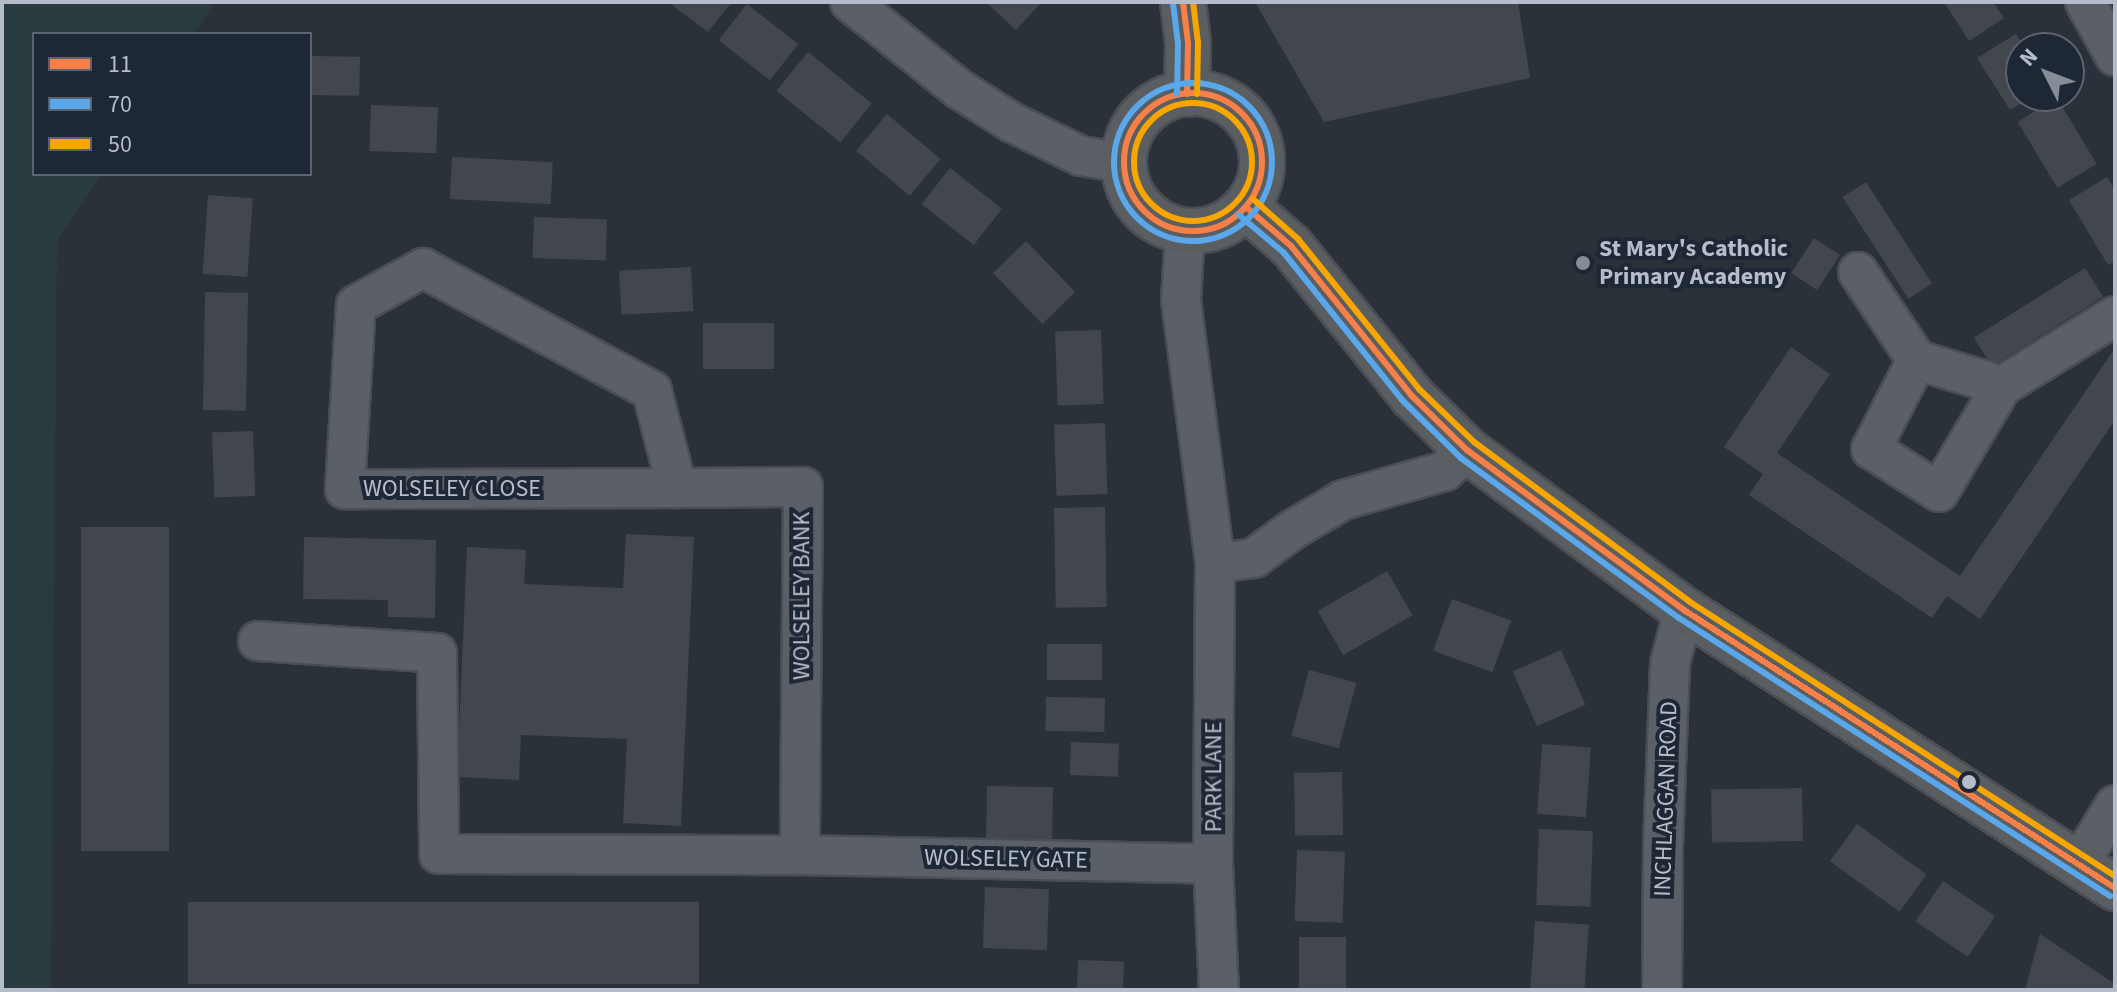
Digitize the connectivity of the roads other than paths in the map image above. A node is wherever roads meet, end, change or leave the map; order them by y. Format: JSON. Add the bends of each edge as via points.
{"nodes":[{"id":1,"x":850,"y":2,"type":"edge"},
{"id":2,"x":1183,"y":2,"type":"edge"},
{"id":3,"x":2085,"y":2,"type":"edge"},
{"id":4,"x":2115,"y":56,"type":"edge"},
{"id":5,"x":1187,"y":94,"type":"junction"},
{"id":6,"x":1124,"y":163,"type":"junction"},
{"id":7,"x":1246,"y":207,"type":"junction"},
{"id":8,"x":1185,"y":231,"type":"junction"},
{"id":9,"x":1858,"y":272,"type":"dead end"},
{"id":10,"x":2115,"y":316,"type":"edge"},
{"id":11,"x":1917,"y":360,"type":"junction"},
{"id":12,"x":2002,"y":386,"type":"junction"},
{"id":13,"x":1467,"y":450,"type":"junction"},
{"id":14,"x":677,"y":488,"type":"junction"},
{"id":15,"x":1215,"y":563,"type":"junction"},
{"id":16,"x":1684,"y":610,"type":"junction"},
{"id":17,"x":258,"y":641,"type":"dead end"},
{"id":18,"x":2115,"y":805,"type":"edge"},
{"id":19,"x":800,"y":855,"type":"junction"},
{"id":20,"x":1213,"y":864,"type":"junction"},
{"id":21,"x":2079,"y":864,"type":"junction"},
{"id":22,"x":2115,"y":888,"type":"edge"},
{"id":23,"x":1219,"y":990,"type":"edge"},
{"id":24,"x":1662,"y":990,"type":"edge"}],
"edges":[{"from":1,"to":6,"type":"street","via":[[959,89],[1011,122],[1081,156]]},
{"from":2,"to":5,"type":"highway"},
{"from":3,"to":4,"type":"street"},
{"from":5,"to":6,"type":"highway","via":[[1158,103],[1136,123]]},
{"from":5,"to":7,"type":"highway","via":[[1224,101],[1254,129],[1261,169]]},
{"from":6,"to":8,"type":"highway","via":[[1128,188],[1142,209],[1161,224]]},
{"from":7,"to":8,"type":"highway","via":[[1219,227]]},
{"from":7,"to":13,"type":"highway","via":[[1291,246],[1412,396]]},
{"from":8,"to":15,"type":"street","name":"PARK LANE","via":[[1181,300]]},
{"from":9,"to":11,"type":"street"},
{"from":10,"to":12,"type":"street"},
{"from":11,"to":12,"type":"street"},
{"from":11,"to":12,"type":"street","via":[[1871,449],[1939,492]]},
{"from":13,"to":15,"type":"street","via":[[1445,471],[1343,500],[1254,558]]},
{"from":13,"to":16,"type":"highway"},
{"from":14,"to":14,"type":"street","name":"WOLSELEY CLOSE","via":[[345,489],[356,305],[423,268],[652,391]]},
{"from":14,"to":19,"type":"street","name":"WOLSELEY BANK","via":[[803,487]]},
{"from":15,"to":20,"type":"street","name":"PARK LANE"},
{"from":16,"to":21,"type":"highway"},
{"from":16,"to":24,"type":"street","name":"INCHLAGGAN ROAD","via":[[1670,663]]},
{"from":17,"to":19,"type":"street","name":"WOLSELEY GATE","via":[[437,653],[439,854]]},
{"from":18,"to":21,"type":"street"},
{"from":19,"to":20,"type":"street","name":"WOLSELEY GATE"},
{"from":20,"to":23,"type":"street","name":"PARK LANE"},
{"from":21,"to":22,"type":"highway"}]}
